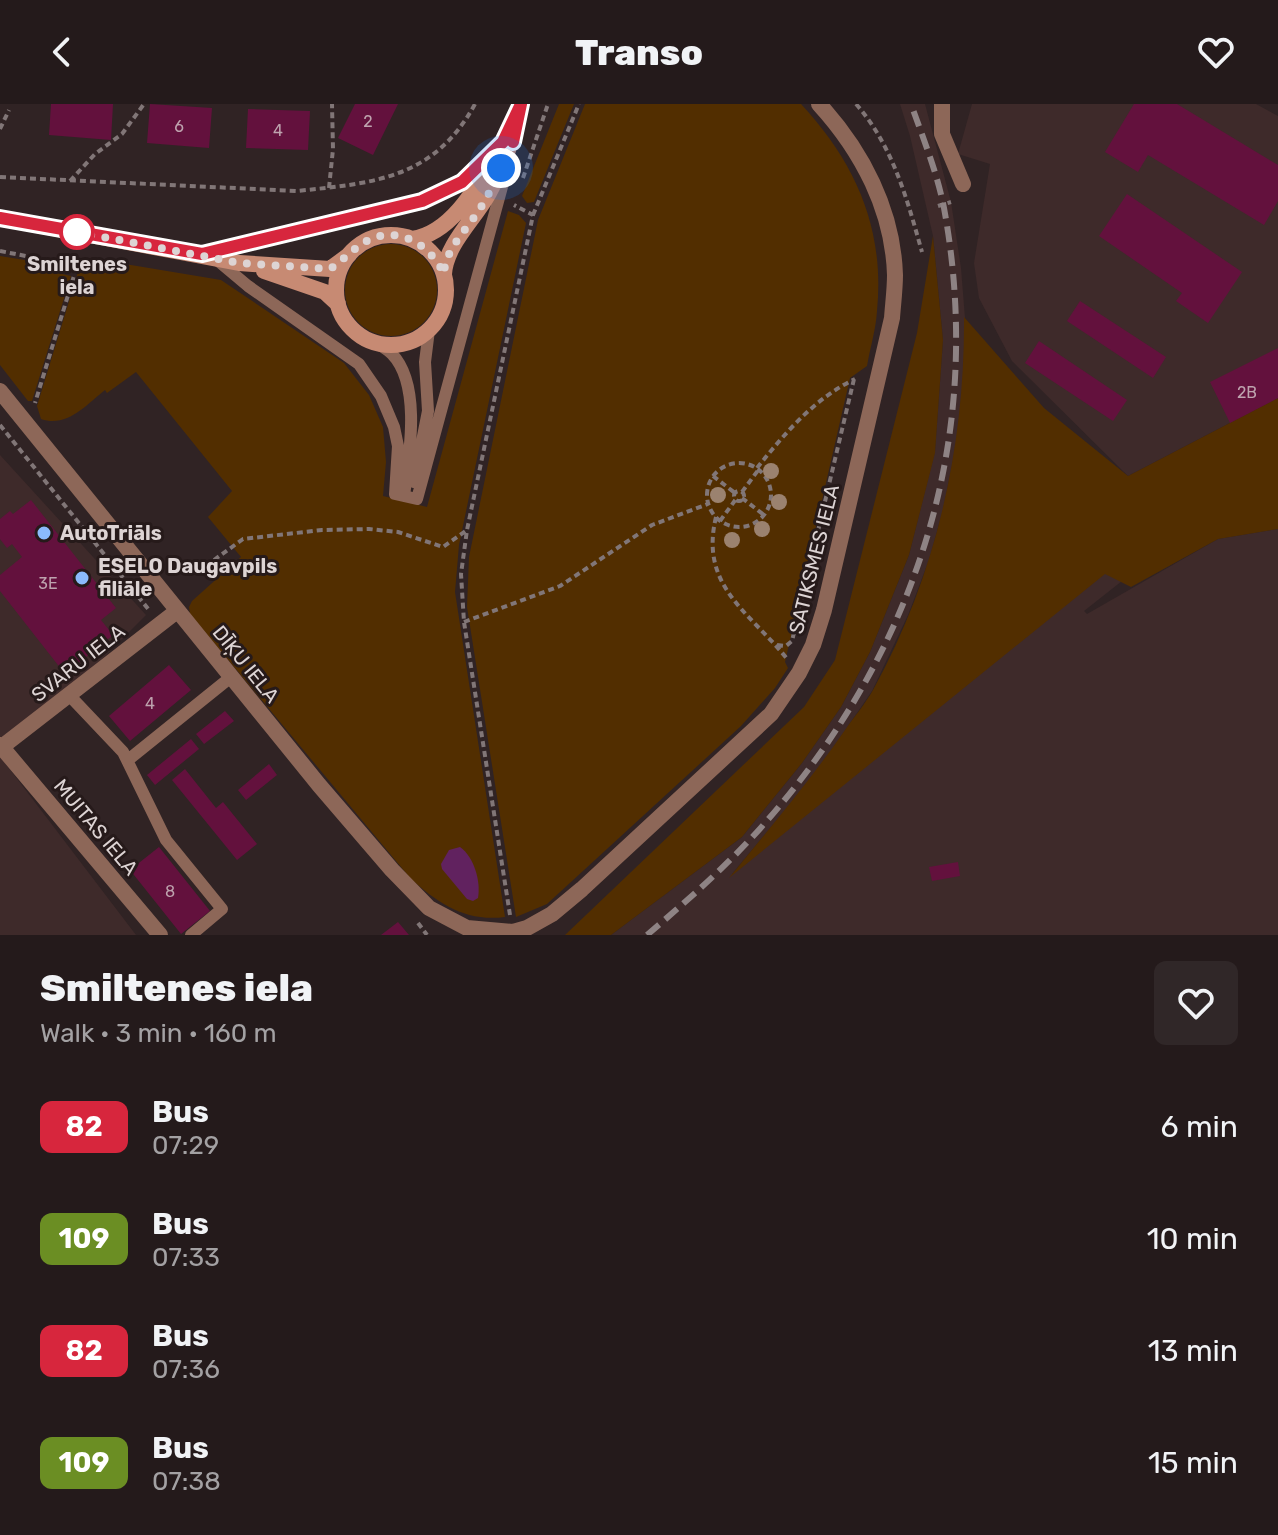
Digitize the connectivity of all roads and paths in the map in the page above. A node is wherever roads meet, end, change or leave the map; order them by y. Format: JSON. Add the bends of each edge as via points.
{"nodes":[{"id":1,"x":144,"y":104,"type":"edge"},
{"id":2,"x":332,"y":104,"type":"edge"},
{"id":3,"x":475,"y":104,"type":"edge"},
{"id":4,"x":548,"y":104,"type":"edge"},
{"id":5,"x":579,"y":104,"type":"edge"},
{"id":6,"x":819,"y":104,"type":"edge"},
{"id":7,"x":856,"y":104,"type":"edge"},
{"id":8,"x":942,"y":104,"type":"edge"},
{"id":9,"x":9,"y":110,"type":"dead end"},
{"id":10,"x":0,"y":129,"type":"edge"},
{"id":11,"x":508,"y":142,"type":"junction"},
{"id":12,"x":0,"y":177,"type":"edge"},
{"id":13,"x":522,"y":180,"type":"dead end"},
{"id":14,"x":70,"y":181,"type":"junction"},
{"id":15,"x":963,"y":184,"type":"dead end"},
{"id":16,"x":329,"y":188,"type":"junction"},
{"id":17,"x":518,"y":193,"type":"dead end"},
{"id":18,"x":951,"y":202,"type":"dead end"},
{"id":19,"x":938,"y":206,"type":"dead end"},
{"id":20,"x":533,"y":215,"type":"junction"},
{"id":21,"x":0,"y":218,"type":"edge"},
{"id":22,"x":412,"y":239,"type":"junction"},
{"id":23,"x":0,"y":251,"type":"edge"},
{"id":24,"x":922,"y":252,"type":"dead end"},
{"id":25,"x":349,"y":255,"type":"junction"},
{"id":26,"x":208,"y":256,"type":"junction"},
{"id":27,"x":239,"y":263,"type":"junction"},
{"id":28,"x":444,"y":274,"type":"junction"},
{"id":29,"x":338,"y":304,"type":"junction"},
{"id":30,"x":429,"y":330,"type":"junction"},
{"id":31,"x":377,"y":343,"type":"junction"},
{"id":32,"x":0,"y":391,"type":"edge"},
{"id":33,"x":0,"y":425,"type":"edge"},
{"id":34,"x":28,"y":425,"type":"junction"},
{"id":35,"x":758,"y":469,"type":"junction"},
{"id":36,"x":713,"y":476,"type":"junction"},
{"id":37,"x":739,"y":496,"type":"junction"},
{"id":38,"x":407,"y":497,"type":"junction"},
{"id":39,"x":708,"y":504,"type":"junction"},
{"id":40,"x":764,"y":515,"type":"junction"},
{"id":41,"x":718,"y":519,"type":"junction"},
{"id":42,"x":467,"y":530,"type":"junction"},
{"id":43,"x":214,"y":560,"type":"dead end"},
{"id":44,"x":177,"y":611,"type":"junction"},
{"id":45,"x":464,"y":622,"type":"junction"},
{"id":46,"x":161,"y":624,"type":"junction"},
{"id":47,"x":231,"y":677,"type":"junction"},
{"id":48,"x":69,"y":695,"type":"junction"},
{"id":49,"x":1,"y":745,"type":"edge"},
{"id":50,"x":128,"y":760,"type":"junction"},
{"id":51,"x":510,"y":915,"type":"dead end"},
{"id":52,"x":486,"y":933,"type":"edge"},
{"id":53,"x":160,"y":935,"type":"edge"},
{"id":54,"x":191,"y":935,"type":"edge"}],
"edges":[{"from":1,"to":14,"type":"path","via":[[122,134]]},
{"from":2,"to":16,"type":"path"},
{"from":3,"to":16,"type":"path","via":[[445,145],[424,162],[388,178]]},
{"from":4,"to":13,"type":"path"},
{"from":5,"to":20,"type":"path"},
{"from":6,"to":52,"type":"street","name":"SATIKSMES IELA","via":[[874,182],[895,274],[892,318],[813,645],[771,714],[582,889],[527,928]]},
{"from":7,"to":24,"type":"path","via":[[888,151]]},
{"from":8,"to":15,"type":"street","via":[[942,134]]},
{"from":9,"to":10,"type":"path"},
{"from":11,"to":22,"type":"street","via":[[449,220]]},
{"from":11,"to":26,"type":"street","via":[[462,182],[422,201]]},
{"from":11,"to":28,"type":"street","via":[[490,192],[451,250]]},
{"from":11,"to":38,"type":"lane","via":[[417,499]]},
{"from":12,"to":14,"type":"path"},
{"from":14,"to":16,"type":"path"},
{"from":17,"to":20,"type":"path","via":[[513,206]]},
{"from":18,"to":19,"type":"path"},
{"from":20,"to":42,"type":"path"},
{"from":21,"to":26,"type":"street"},
{"from":22,"to":25,"type":"street","via":[[371,238]]},
{"from":22,"to":28,"type":"street","via":[[432,253]]},
{"from":23,"to":34,"type":"path","via":[[77,266]]},
{"from":25,"to":27,"type":"street","via":[[330,269]]},
{"from":25,"to":29,"type":"street","via":[[337,278]]},
{"from":26,"to":27,"type":"street"},
{"from":26,"to":38,"type":"lane","via":[[359,364],[394,427],[395,494]]},
{"from":27,"to":29,"type":"street","via":[[325,292]]},
{"from":28,"to":30,"type":"street","via":[[444,304]]},
{"from":29,"to":31,"type":"street","via":[[352,329]]},
{"from":30,"to":31,"type":"street","via":[[404,343]]},
{"from":30,"to":38,"type":"lane","via":[[428,411]]},
{"from":31,"to":38,"type":"lane","via":[[402,370],[411,405]]},
{"from":32,"to":34,"type":"street","name":"DĪĶU IELA"},
{"from":33,"to":46,"type":"path"},
{"from":34,"to":44,"type":"street","name":"DĪĶU IELA"},
{"from":35,"to":36,"type":"path","via":[[737,463]]},
{"from":35,"to":37,"type":"path"},
{"from":35,"to":40,"type":"path","via":[[770,485]]},
{"from":35,"to":41,"type":"path","via":[[806,413],[854,379],[792,641],[786,646],[777,645],[724,589],[711,545]]},
{"from":36,"to":37,"type":"path"},
{"from":36,"to":39,"type":"path"},
{"from":37,"to":40,"type":"path"},
{"from":37,"to":41,"type":"path"},
{"from":39,"to":41,"type":"path"},
{"from":39,"to":45,"type":"path","via":[[652,525],[560,586]]},
{"from":40,"to":41,"type":"path","via":[[748,526],[728,526]]},
{"from":42,"to":43,"type":"path","via":[[443,547],[369,529],[275,534],[243,539]]},
{"from":42,"to":45,"type":"path","via":[[461,574]]},
{"from":44,"to":46,"type":"street","name":"SVARU IELA"},
{"from":44,"to":47,"type":"street","name":"DĪĶU IELA"},
{"from":45,"to":51,"type":"path"},
{"from":46,"to":48,"type":"street","name":"SVARU IELA"},
{"from":47,"to":50,"type":"lane"},
{"from":47,"to":52,"type":"street","name":"DĪĶU IELA","via":[[410,890],[451,922]]},
{"from":48,"to":49,"type":"street","name":"SVARU IELA"},
{"from":48,"to":50,"type":"lane"},
{"from":49,"to":53,"type":"street","name":"MUITAS IELA"},
{"from":50,"to":54,"type":"lane","via":[[166,840],[227,905]]}]}
